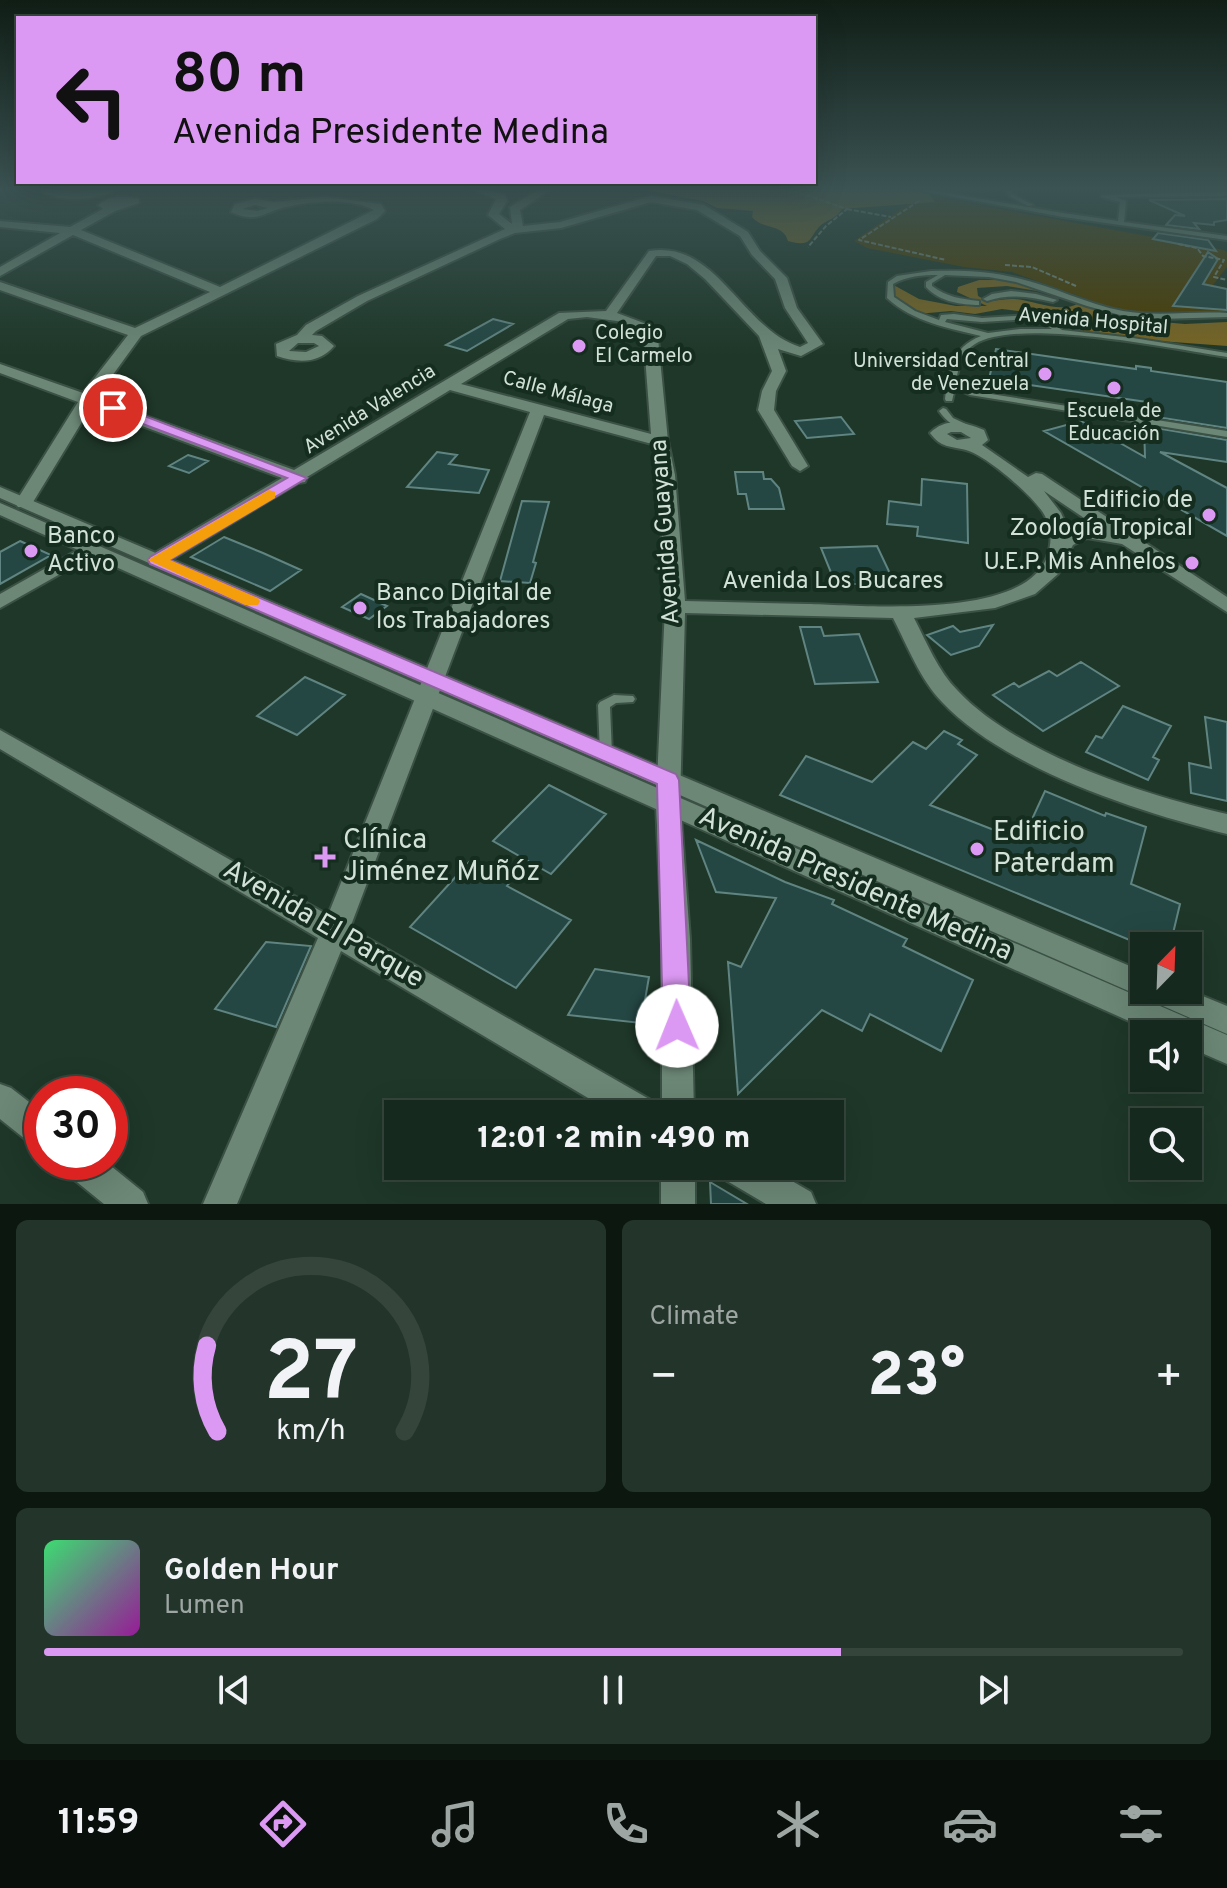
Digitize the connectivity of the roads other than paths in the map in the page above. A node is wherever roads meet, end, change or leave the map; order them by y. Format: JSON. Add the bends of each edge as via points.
{"nodes":[{"id":1,"x":50,"y":244,"type":"edge"},
{"id":2,"x":106,"y":244,"type":"edge"},
{"id":3,"x":316,"y":244,"type":"edge"},
{"id":4,"x":478,"y":244,"type":"edge"},
{"id":5,"x":750,"y":244,"type":"edge"},
{"id":6,"x":0,"y":272,"type":"edge"},
{"id":7,"x":945,"y":274,"type":"junction"},
{"id":8,"x":0,"y":286,"type":"edge"},
{"id":9,"x":219,"y":291,"type":"junction"},
{"id":10,"x":987,"y":299,"type":"dead end"},
{"id":11,"x":976,"y":303,"type":"dead end"},
{"id":12,"x":1079,"y":303,"type":"junction"},
{"id":13,"x":610,"y":314,"type":"junction"},
{"id":14,"x":1227,"y":315,"type":"edge"},
{"id":15,"x":941,"y":323,"type":"junction"},
{"id":16,"x":136,"y":333,"type":"junction"},
{"id":17,"x":1061,"y":333,"type":"junction"},
{"id":18,"x":986,"y":335,"type":"junction"},
{"id":19,"x":766,"y":336,"type":"junction"},
{"id":20,"x":302,"y":338,"type":"dead end"},
{"id":21,"x":1227,"y":355,"type":"edge"},
{"id":22,"x":0,"y":368,"type":"edge"},
{"id":23,"x":952,"y":383,"type":"junction"},
{"id":24,"x":447,"y":385,"type":"junction"},
{"id":25,"x":970,"y":393,"type":"junction"},
{"id":26,"x":87,"y":398,"type":"junction"},
{"id":27,"x":539,"y":409,"type":"junction"},
{"id":28,"x":939,"y":432,"type":"dead end"},
{"id":29,"x":1227,"y":434,"type":"edge"},
{"id":30,"x":972,"y":438,"type":"junction"},
{"id":31,"x":660,"y":441,"type":"junction"},
{"id":32,"x":800,"y":466,"type":"dead end"},
{"id":33,"x":299,"y":478,"type":"junction"},
{"id":34,"x":0,"y":492,"type":"edge"},
{"id":35,"x":24,"y":503,"type":"junction"},
{"id":36,"x":0,"y":508,"type":"edge"},
{"id":37,"x":1138,"y":546,"type":"junction"},
{"id":38,"x":92,"y":548,"type":"junction"},
{"id":39,"x":1061,"y":548,"type":"junction"},
{"id":40,"x":157,"y":560,"type":"junction"},
{"id":41,"x":0,"y":602,"type":"edge"},
{"id":42,"x":1227,"y":606,"type":"edge"},
{"id":43,"x":675,"y":607,"type":"junction"},
{"id":44,"x":900,"y":612,"type":"junction"},
{"id":45,"x":429,"y":688,"type":"junction"},
{"id":46,"x":629,"y":699,"type":"dead end"},
{"id":47,"x":0,"y":738,"type":"edge"},
{"id":48,"x":606,"y":754,"type":"junction"},
{"id":49,"x":668,"y":791,"type":"junction"},
{"id":50,"x":1227,"y":824,"type":"edge"},
{"id":51,"x":335,"y":931,"type":"junction"},
{"id":52,"x":1130,"y":979,"type":"edge"},
{"id":53,"x":1189,"y":1004,"type":"edge"},
{"id":54,"x":1227,"y":1020,"type":"edge"},
{"id":55,"x":1227,"y":1050,"type":"edge"},
{"id":56,"x":0,"y":1099,"type":"edge"},
{"id":57,"x":621,"y":1100,"type":"edge"},
{"id":58,"x":678,"y":1100,"type":"edge"},
{"id":59,"x":24,"y":1118,"type":"edge"},
{"id":60,"x":101,"y":1180,"type":"edge"},
{"id":61,"x":678,"y":1180,"type":"edge"},
{"id":62,"x":758,"y":1180,"type":"edge"},
{"id":63,"x":131,"y":1204,"type":"edge"},
{"id":64,"x":220,"y":1204,"type":"edge"},
{"id":65,"x":678,"y":1204,"type":"edge"},
{"id":66,"x":799,"y":1204,"type":"edge"}],
"edges":[{"from":1,"to":6,"type":"street"},
{"from":2,"to":9,"type":"street"},
{"from":3,"to":9,"type":"street"},
{"from":4,"to":20,"type":"street","via":[[335,314]]},
{"from":5,"to":19,"type":"street","via":[[781,278],[791,308],[817,342],[807,352],[794,351]]},
{"from":7,"to":11,"type":"lane","via":[[931,279],[931,290]]},
{"from":7,"to":12,"type":"lane","via":[[1016,280]]},
{"from":7,"to":15,"type":"lane","via":[[902,276],[889,288],[897,303]]},
{"from":8,"to":16,"type":"street"},
{"from":9,"to":16,"type":"street"},
{"from":10,"to":12,"type":"lane","via":[[1016,293]]},
{"from":12,"to":14,"type":"lane","via":[[1156,318]]},
{"from":13,"to":19,"type":"street","via":[[653,253],[668,252],[701,269]]},
{"from":13,"to":24,"type":"street","name":"Avenida Valencia","via":[[564,316]]},
{"from":13,"to":31,"type":"street","name":"Avenida Guayana","via":[[650,328]]},
{"from":15,"to":17,"type":"lane","via":[[951,316],[985,320],[1018,315],[1050,323]]},
{"from":15,"to":18,"type":"lane"},
{"from":16,"to":26,"type":"street"},
{"from":17,"to":18,"type":"lane","name":"Avenida Hospital"},
{"from":17,"to":21,"type":"lane","name":"Avenida Hospital"},
{"from":18,"to":23,"type":"lane","name":"Avenida Hospital","via":[[961,353]]},
{"from":19,"to":32,"type":"street","via":[[779,371],[766,410]]},
{"from":22,"to":26,"type":"street"},
{"from":23,"to":25,"type":"lane"},
{"from":23,"to":25,"type":"lane","name":"Avenida Hospital","via":[[949,399]]},
{"from":24,"to":27,"type":"street","name":"Calle Málaga"},
{"from":24,"to":33,"type":"street","name":"Avenida Valencia"},
{"from":25,"to":29,"type":"lane"},
{"from":26,"to":33,"type":"street"},
{"from":26,"to":35,"type":"street"},
{"from":27,"to":31,"type":"street","name":"Calle Málaga"},
{"from":27,"to":45,"type":"street"},
{"from":28,"to":30,"type":"street","via":[[950,426]]},
{"from":30,"to":37,"type":"street"},
{"from":30,"to":39,"type":"street","via":[[1045,500],[1056,516]]},
{"from":31,"to":43,"type":"street","name":"Avenida Guayana"},
{"from":33,"to":40,"type":"street","name":"Avenida Valencia"},
{"from":34,"to":35,"type":"street","name":"Avenida Presidente Medina"},
{"from":35,"to":40,"type":"street","name":"Avenida Presidente Medina"},
{"from":36,"to":38,"type":"street","name":"Avenida Presidente Medina"},
{"from":37,"to":39,"type":"street","via":[[1087,533],[1070,536]]},
{"from":37,"to":42,"type":"street"},
{"from":38,"to":41,"type":"street"},
{"from":38,"to":45,"type":"street","name":"Avenida Presidente Medina"},
{"from":39,"to":44,"type":"street","name":"Avenida Los Bucares","via":[[1055,567],[1044,578],[1008,598]]},
{"from":40,"to":45,"type":"street","name":"Avenida Presidente Medina"},
{"from":43,"to":44,"type":"street","name":"Avenida Los Bucares"},
{"from":43,"to":49,"type":"street","name":"Avenida Guayana"},
{"from":44,"to":50,"type":"street","via":[[948,696],[1006,740],[1072,772]]},
{"from":45,"to":48,"type":"street","name":"Avenida Presidente Medina"},
{"from":45,"to":49,"type":"street","name":"Avenida Presidente Medina"},
{"from":45,"to":51,"type":"street"},
{"from":46,"to":48,"type":"lane","via":[[604,705]]},
{"from":47,"to":51,"type":"street","name":"Avenida El Parque"},
{"from":48,"to":49,"type":"street","name":"Avenida Presidente Medina"},
{"from":49,"to":52,"type":"street","name":"Avenida Presidente Medina"},
{"from":49,"to":55,"type":"street","name":"Avenida Presidente Medina"},
{"from":49,"to":58,"type":"street","name":"Avenida Guayana"},
{"from":51,"to":57,"type":"street","name":"Avenida El Parque"},
{"from":51,"to":64,"type":"street"},
{"from":53,"to":54,"type":"street"},
{"from":56,"to":59,"type":"street"},
{"from":60,"to":63,"type":"street"},
{"from":61,"to":65,"type":"street"},
{"from":62,"to":66,"type":"street"}]}
